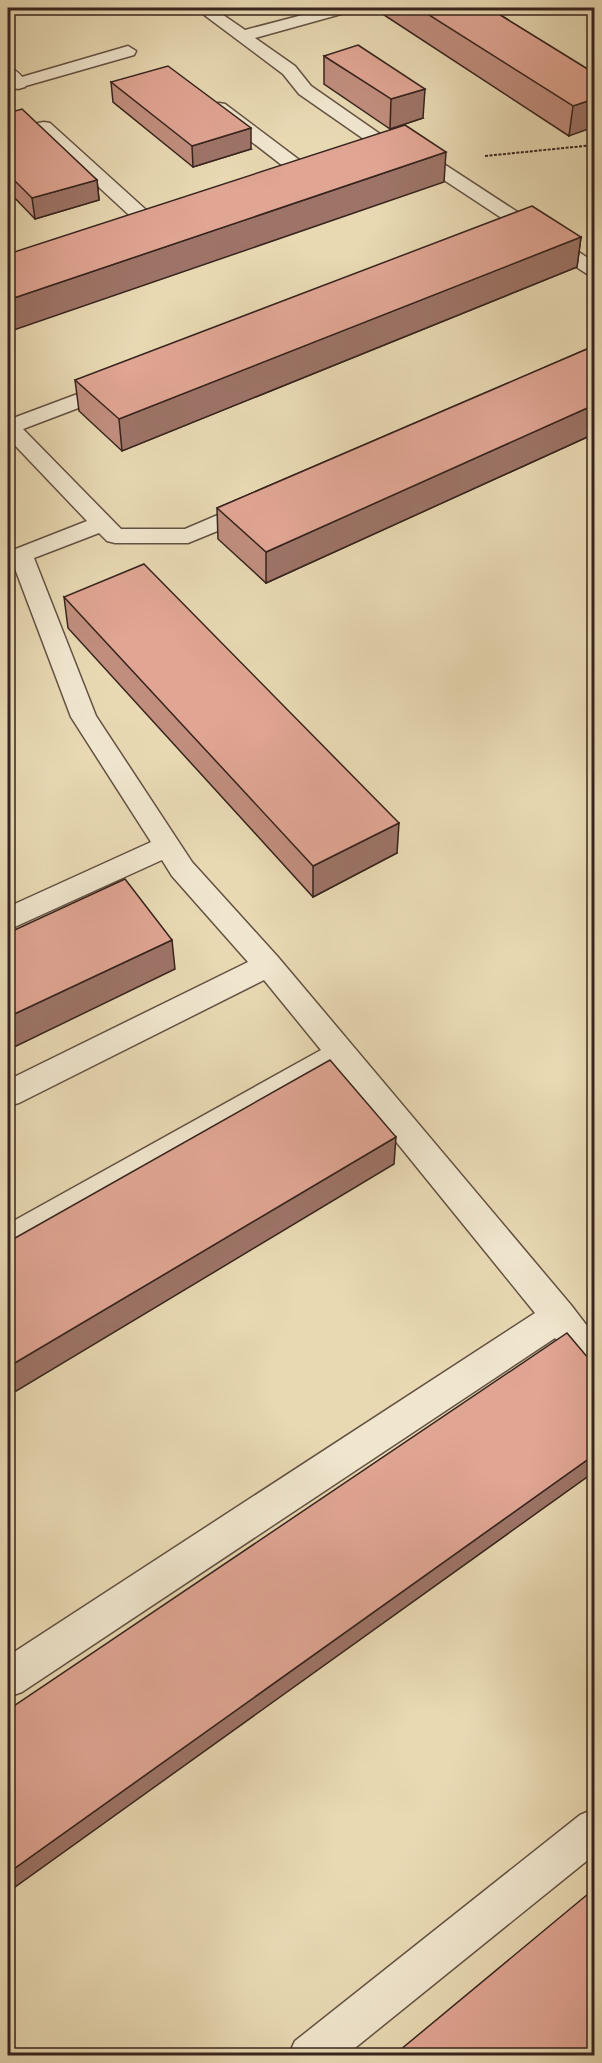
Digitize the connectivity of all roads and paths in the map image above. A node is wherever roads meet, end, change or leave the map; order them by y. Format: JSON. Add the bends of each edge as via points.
{"nodes":[{"id":1,"x":203,"y":8,"type":"edge"},
{"id":2,"x":345,"y":8,"type":"edge"},
{"id":3,"x":243,"y":36,"type":"junction"},
{"id":4,"x":128,"y":51,"type":"dead end"},
{"id":5,"x":11,"y":81,"type":"edge"},
{"id":6,"x":207,"y":99,"type":"edge"},
{"id":7,"x":44,"y":127,"type":"edge"},
{"id":8,"x":389,"y":143,"type":"junction"},
{"id":9,"x":594,"y":144,"type":"edge"},
{"id":10,"x":367,"y":150,"type":"edge"},
{"id":11,"x":429,"y":163,"type":"junction"},
{"id":12,"x":324,"y":164,"type":"edge"},
{"id":13,"x":303,"y":171,"type":"junction"},
{"id":14,"x":281,"y":179,"type":"edge"},
{"id":15,"x":170,"y":215,"type":"edge"},
{"id":16,"x":148,"y":222,"type":"junction"},
{"id":17,"x":525,"y":225,"type":"junction"},
{"id":18,"x":126,"y":229,"type":"edge"},
{"id":19,"x":504,"y":234,"type":"edge"},
{"id":20,"x":594,"y":270,"type":"edge"},
{"id":21,"x":130,"y":380,"type":"edge"},
{"id":22,"x":8,"y":426,"type":"edge"},
{"id":23,"x":16,"y":447,"type":"edge"},
{"id":24,"x":276,"y":498,"type":"edge"},
{"id":25,"x":102,"y":523,"type":"junction"},
{"id":26,"x":14,"y":557,"type":"edge"},
{"id":27,"x":168,"y":846,"type":"junction"},
{"id":28,"x":8,"y":919,"type":"edge"},
{"id":29,"x":268,"y":965,"type":"junction"},
{"id":30,"x":342,"y":1053,"type":"junction"},
{"id":31,"x":8,"y":1094,"type":"edge"},
{"id":32,"x":8,"y":1240,"type":"edge"},
{"id":33,"x":559,"y":1316,"type":"junction"},
{"id":34,"x":594,"y":1361,"type":"edge"},
{"id":35,"x":8,"y":1678,"type":"edge"},
{"id":36,"x":594,"y":1829,"type":"edge"},
{"id":37,"x":310,"y":2055,"type":"edge"}],
"edges":[{"from":1,"to":3,"type":"lane"},
{"from":2,"to":3,"type":"lane"},
{"from":3,"to":8,"type":"lane","via":[[289,70],[305,90],[374,138]]},
{"from":4,"to":5,"type":"lane"},
{"from":6,"to":13,"type":"lane"},
{"from":7,"to":16,"type":"lane"},
{"from":8,"to":10,"type":"lane"},
{"from":8,"to":11,"type":"lane"},
{"from":9,"to":11,"type":"path"},
{"from":11,"to":17,"type":"lane"},
{"from":12,"to":13,"type":"lane"},
{"from":13,"to":14,"type":"lane"},
{"from":15,"to":16,"type":"lane"},
{"from":16,"to":18,"type":"lane"},
{"from":17,"to":19,"type":"lane"},
{"from":17,"to":20,"type":"lane"},
{"from":21,"to":22,"type":"lane"},
{"from":22,"to":23,"type":"lane"},
{"from":23,"to":25,"type":"lane"},
{"from":24,"to":25,"type":"lane","via":[[188,536],[115,536]]},
{"from":25,"to":26,"type":"lane"},
{"from":26,"to":27,"type":"lane","via":[[84,717]]},
{"from":27,"to":28,"type":"lane"},
{"from":27,"to":29,"type":"lane","via":[[182,869]]},
{"from":29,"to":30,"type":"lane"},
{"from":29,"to":31,"type":"lane"},
{"from":30,"to":32,"type":"lane"},
{"from":30,"to":33,"type":"lane"},
{"from":33,"to":34,"type":"lane"},
{"from":33,"to":35,"type":"lane"},
{"from":36,"to":37,"type":"lane"}]}
